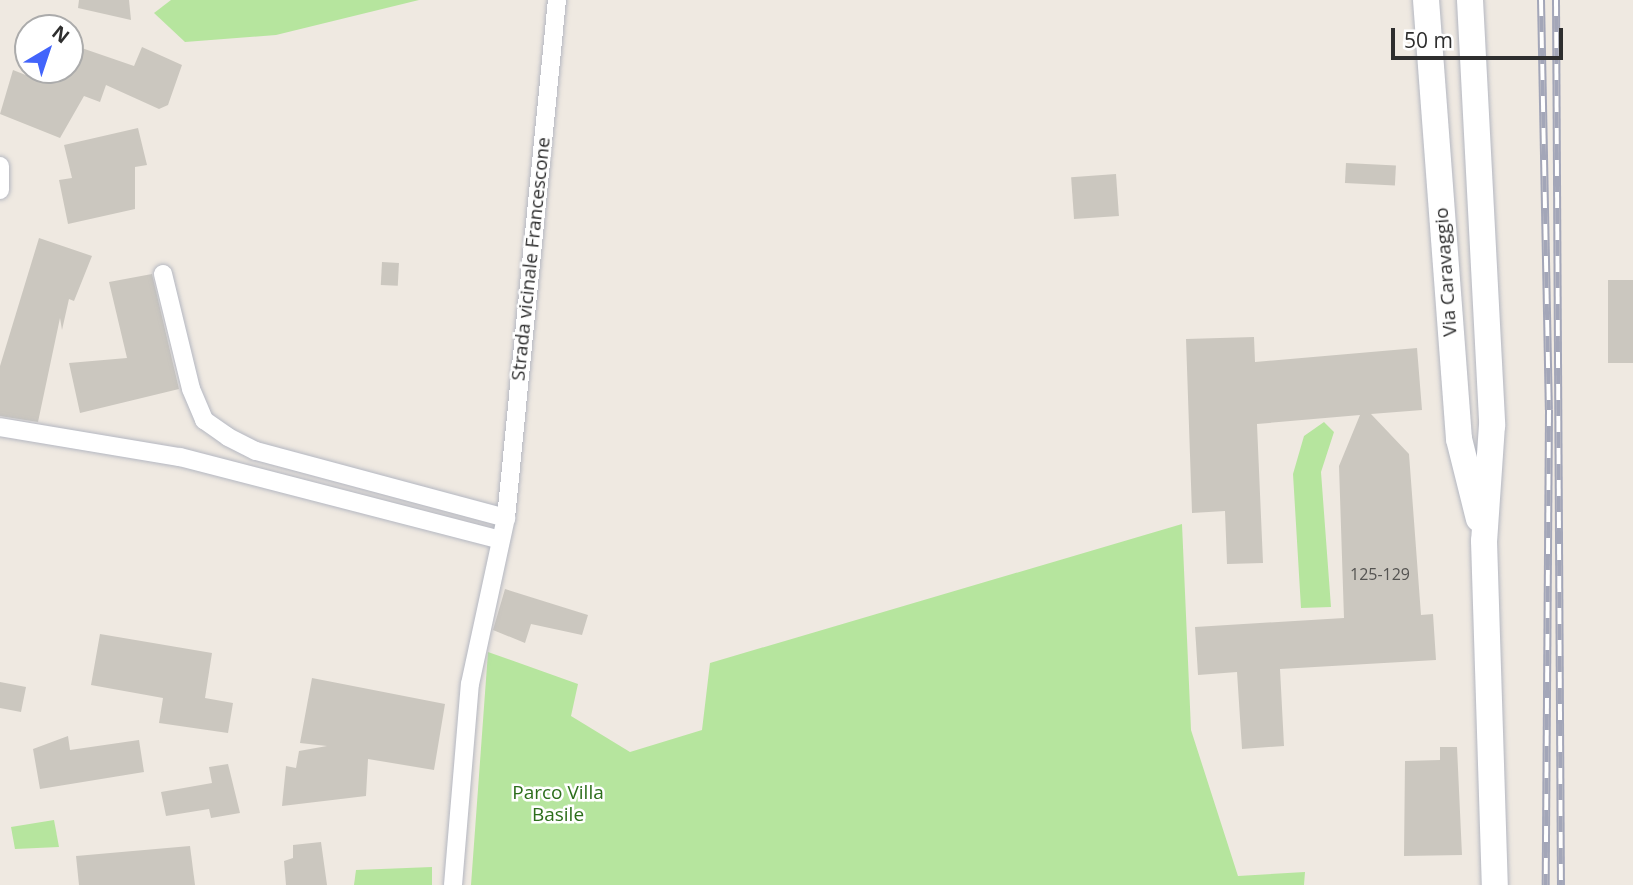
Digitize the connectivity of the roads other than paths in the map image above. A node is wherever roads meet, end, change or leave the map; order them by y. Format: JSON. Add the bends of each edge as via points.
{"nodes":[{"id":1,"x":556,"y":0,"type":"edge"},
{"id":2,"x":1426,"y":0,"type":"edge"},
{"id":3,"x":1470,"y":0,"type":"edge"},
{"id":4,"x":0,"y":166,"type":"edge"},
{"id":5,"x":0,"y":190,"type":"edge"},
{"id":6,"x":163,"y":274,"type":"dead end"},
{"id":7,"x":0,"y":427,"type":"edge"},
{"id":8,"x":506,"y":518,"type":"junction"},
{"id":9,"x":500,"y":540,"type":"junction"},
{"id":10,"x":1484,"y":541,"type":"junction"},
{"id":11,"x":453,"y":885,"type":"edge"},
{"id":12,"x":1494,"y":885,"type":"edge"}],
"edges":[{"from":1,"to":8,"type":"street","name":"Strada vicinale Francescone"},
{"from":2,"to":10,"type":"street","name":"Via Caravaggio","via":[[1459,439]]},
{"from":3,"to":10,"type":"street","name":"Via Caravaggio","via":[[1492,425]]},
{"from":4,"to":5,"type":"street"},
{"from":6,"to":8,"type":"street","via":[[191,389],[204,420],[256,452]]},
{"from":7,"to":9,"type":"street","via":[[180,457]]},
{"from":8,"to":9,"type":"street","name":"Strada vicinale Francescone"},
{"from":9,"to":11,"type":"street","name":"Strada vicinale Francescone","via":[[470,684]]},
{"from":10,"to":12,"type":"street","name":"Via Caravaggio"}]}
